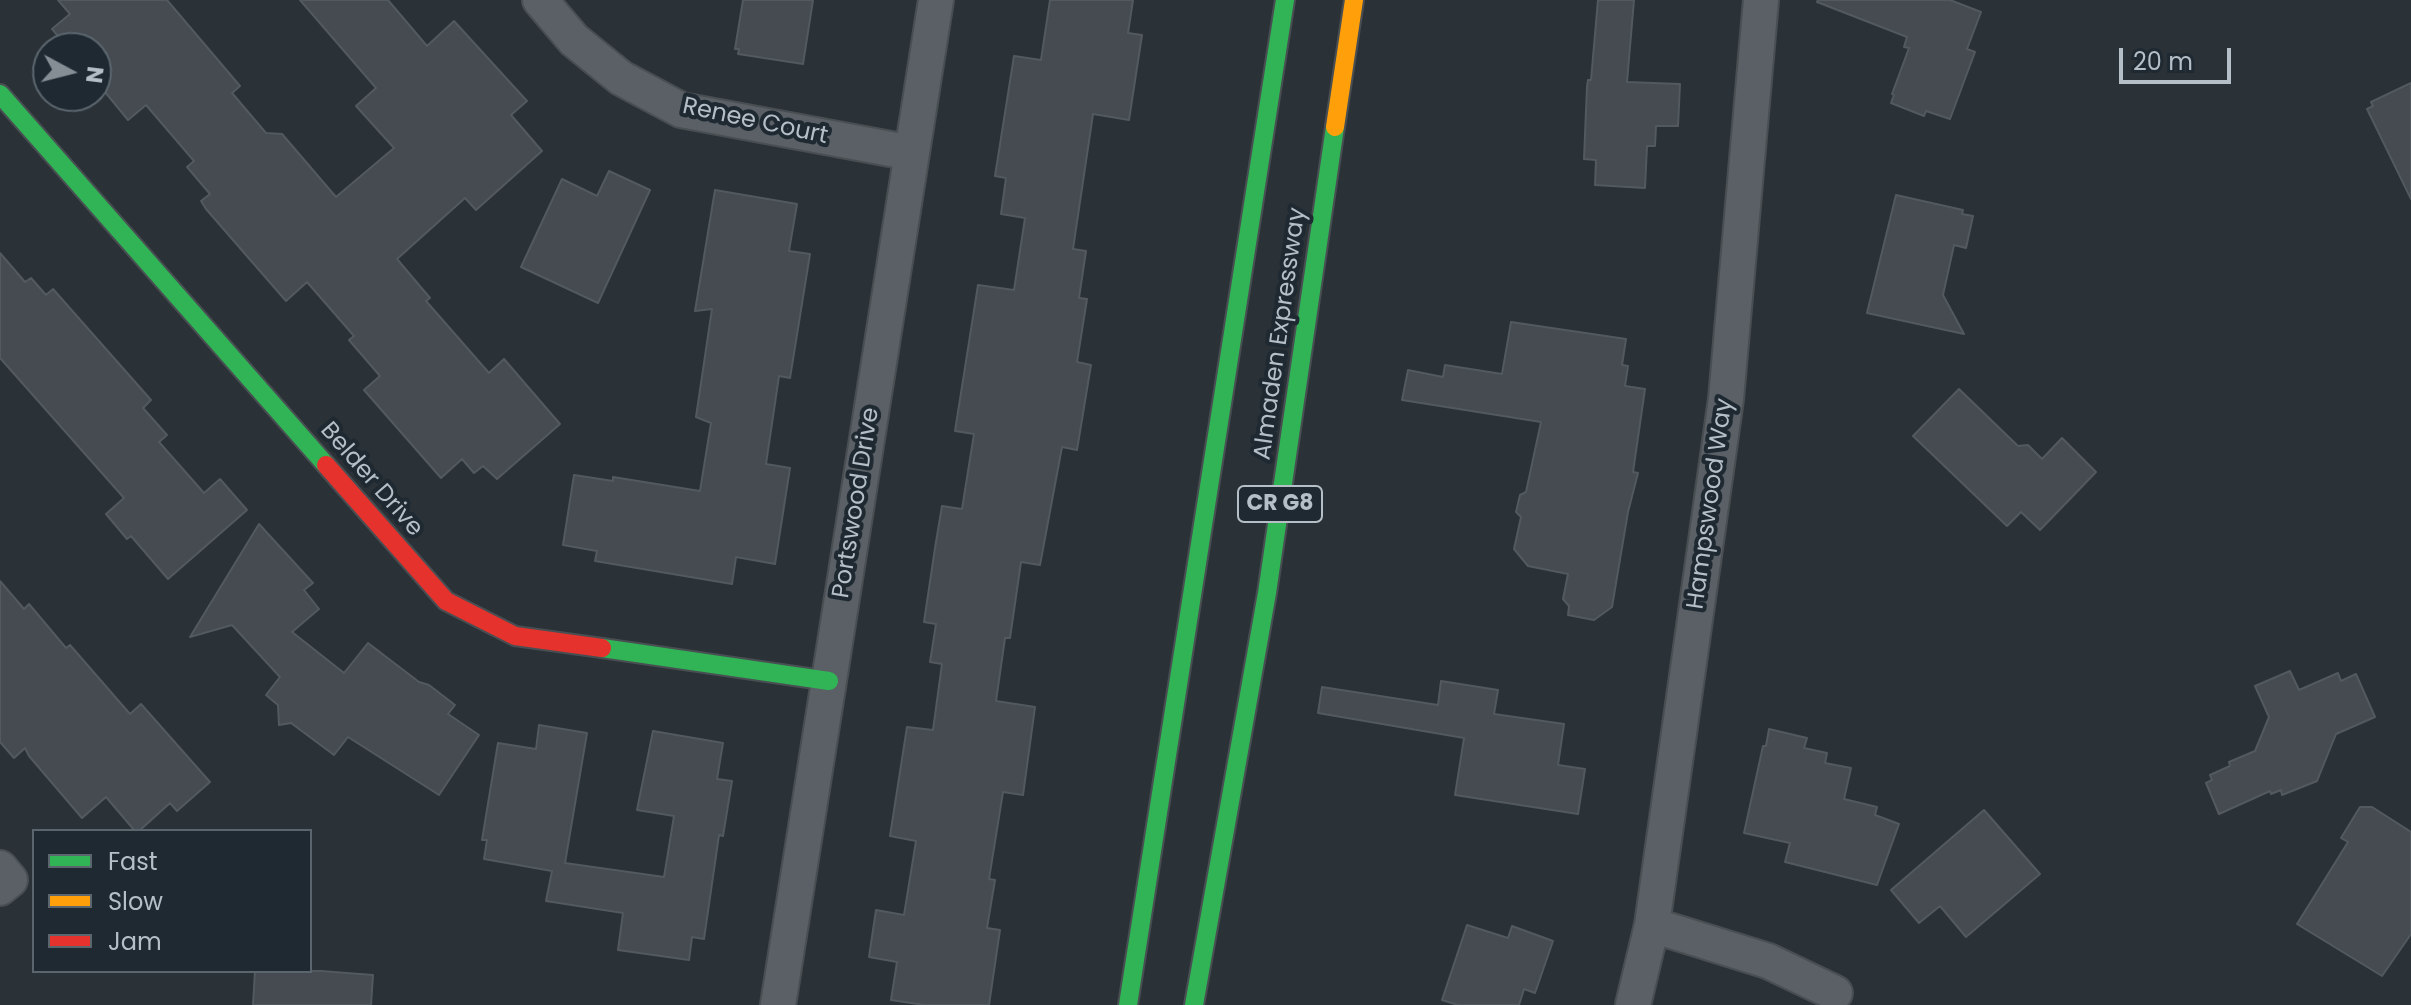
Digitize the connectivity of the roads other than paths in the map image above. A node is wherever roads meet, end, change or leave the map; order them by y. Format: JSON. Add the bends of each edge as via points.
{"nodes":[{"id":1,"x":540,"y":0,"type":"edge"},
{"id":2,"x":936,"y":0,"type":"edge"},
{"id":3,"x":1285,"y":0,"type":"edge"},
{"id":4,"x":1354,"y":0,"type":"edge"},
{"id":5,"x":1761,"y":0,"type":"edge"},
{"id":6,"x":0,"y":94,"type":"edge"},
{"id":7,"x":912,"y":153,"type":"junction"},
{"id":8,"x":829,"y":681,"type":"junction"},
{"id":9,"x":1652,"y":925,"type":"junction"},
{"id":10,"x":1835,"y":993,"type":"dead end"},
{"id":11,"x":778,"y":1005,"type":"edge"},
{"id":12,"x":1128,"y":1005,"type":"edge"},
{"id":13,"x":1194,"y":1005,"type":"edge"},
{"id":14,"x":1633,"y":1005,"type":"edge"}],
"edges":[{"from":1,"to":7,"type":"street","name":"Renee Court","via":[[574,40],[621,78],[681,110]]},
{"from":2,"to":7,"type":"street","name":"Portswood Drive"},
{"from":3,"to":12,"type":"main road","name":"Almaden Expressway","number":"CR G8"},
{"from":4,"to":13,"type":"main road","name":"Almaden Expressway","number":"CR G8","via":[[1267,593]]},
{"from":5,"to":9,"type":"street","name":"Hampswood Way","via":[[1726,399]]},
{"from":6,"to":8,"type":"main road","name":"Belder Drive","via":[[446,601],[515,636]]},
{"from":7,"to":8,"type":"street","name":"Portswood Drive"},
{"from":8,"to":11,"type":"street","name":"Portswood Drive"},
{"from":9,"to":10,"type":"street","via":[[1768,961]]},
{"from":9,"to":14,"type":"street","name":"Hampswood Way"}]}
